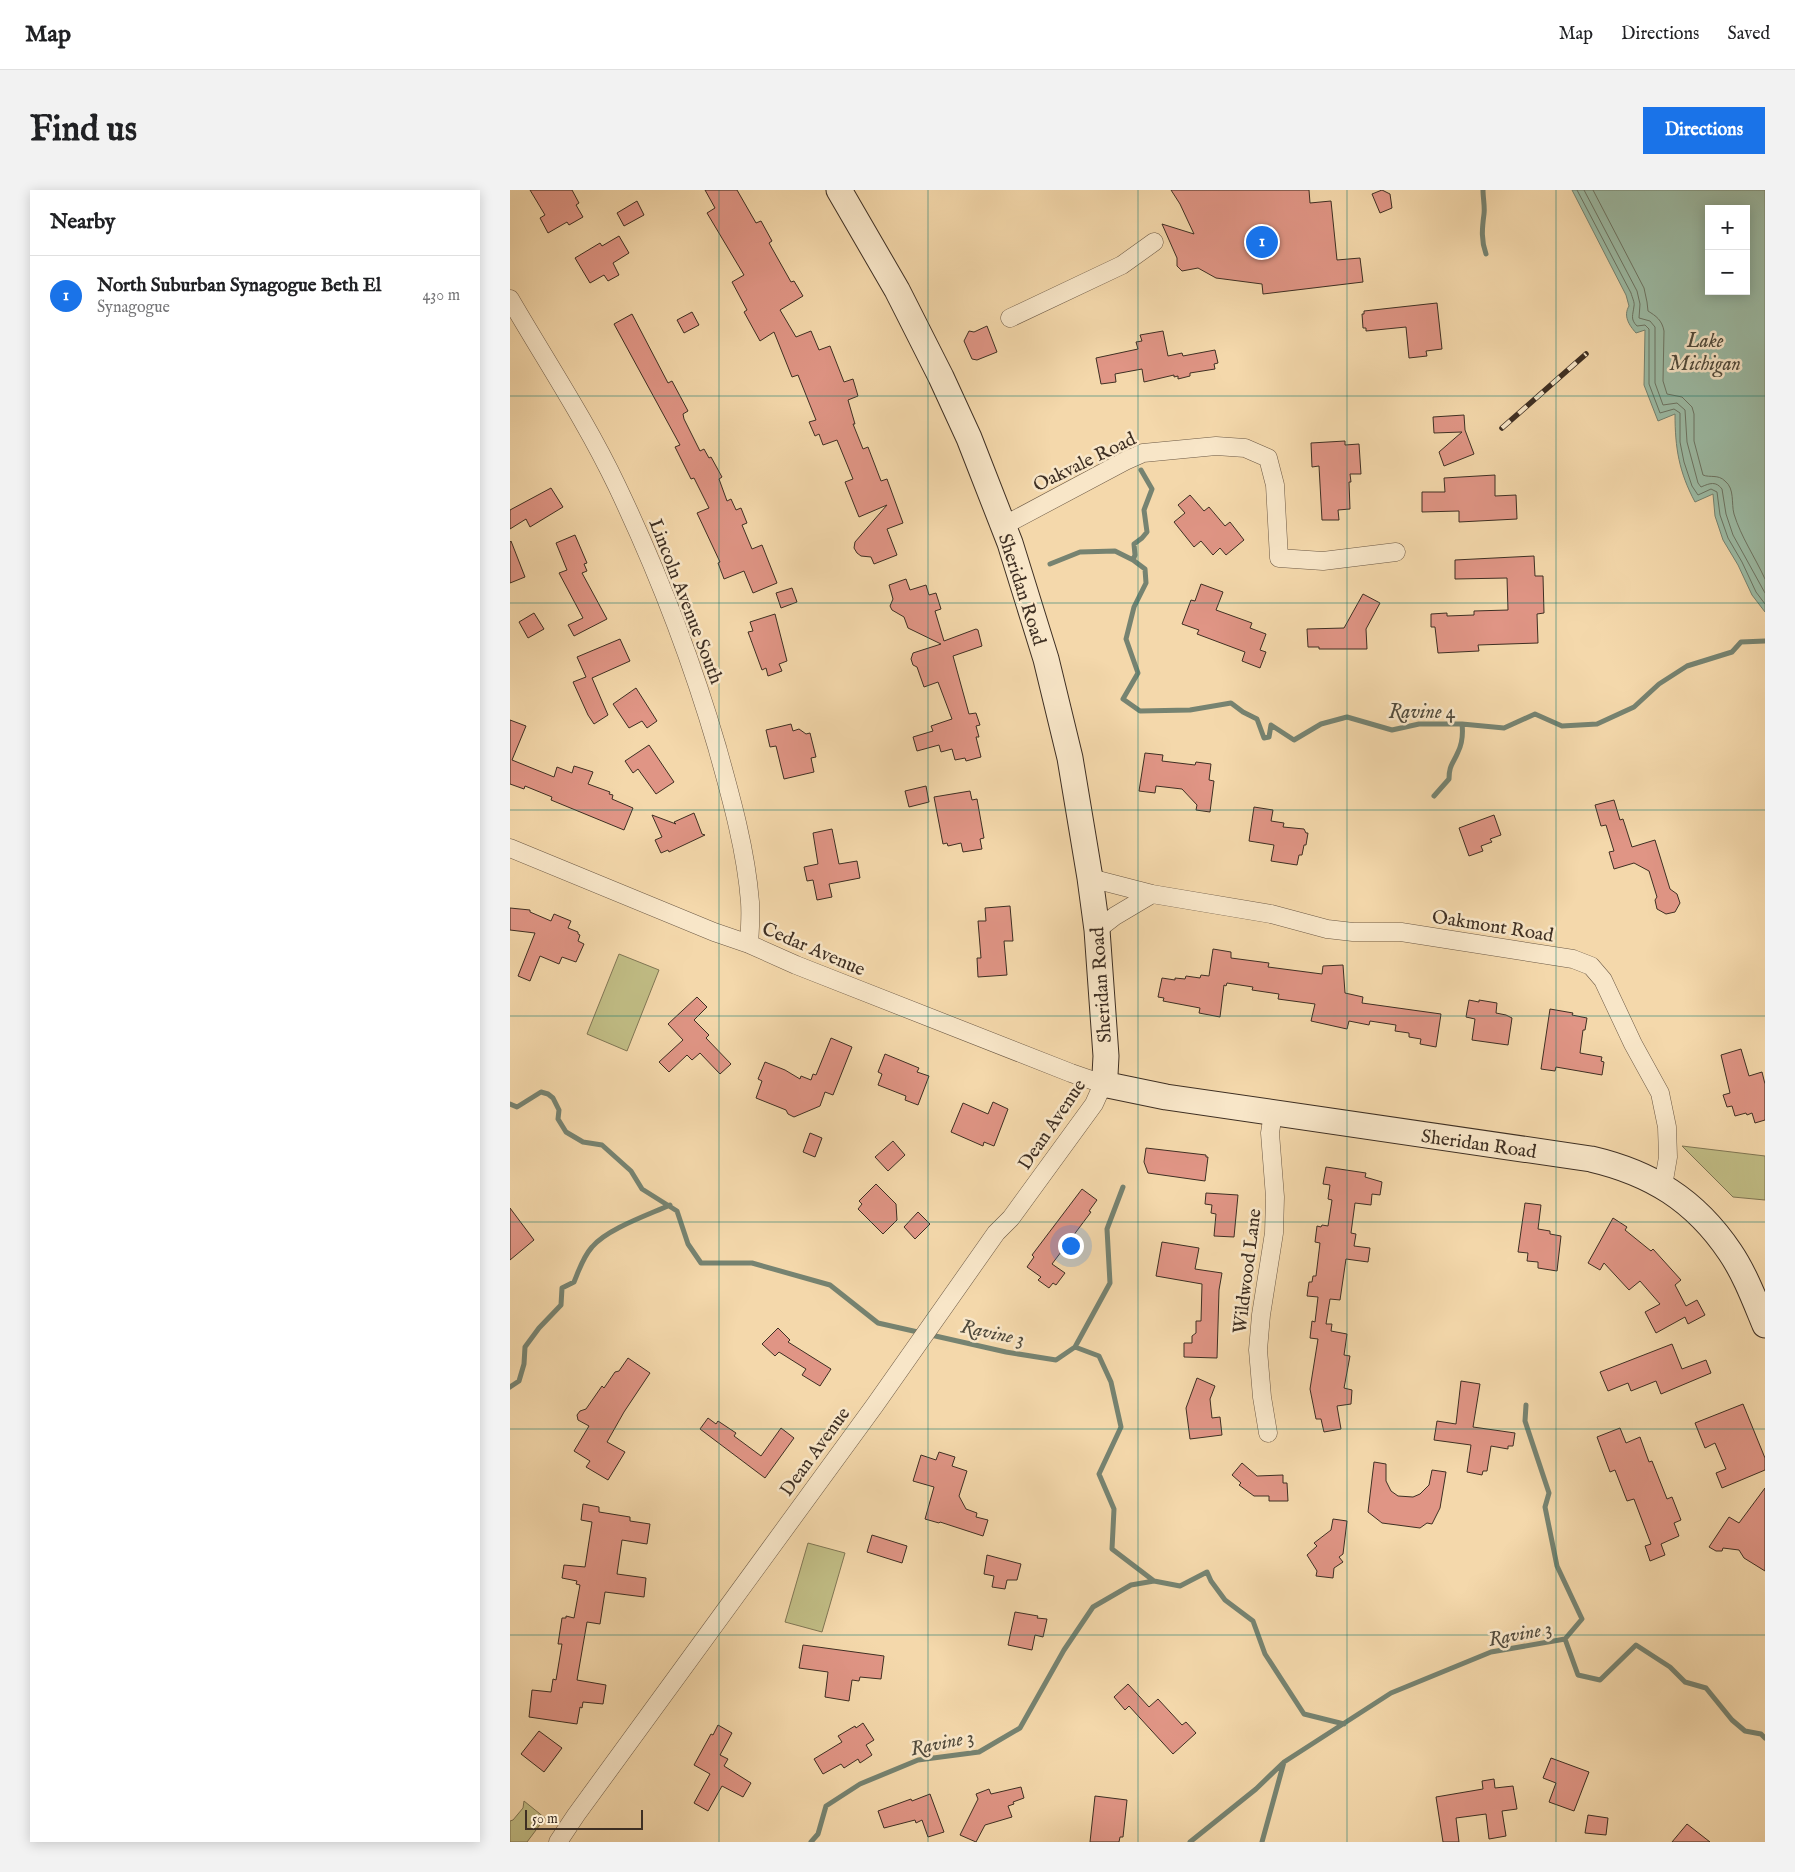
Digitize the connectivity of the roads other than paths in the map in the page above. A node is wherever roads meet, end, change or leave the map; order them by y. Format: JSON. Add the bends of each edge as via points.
{"nodes":[{"id":1,"x":839,"y":190,"type":"edge"},
{"id":2,"x":1154,"y":242,"type":"dead end"},
{"id":3,"x":510,"y":299,"type":"edge"},
{"id":4,"x":1010,"y":318,"type":"dead end"},
{"id":5,"x":1003,"y":526,"type":"junction"},
{"id":6,"x":1396,"y":552,"type":"dead end"},
{"id":7,"x":510,"y":848,"type":"edge"},
{"id":8,"x":1090,"y":878,"type":"junction"},
{"id":9,"x":1152,"y":894,"type":"junction"},
{"id":10,"x":1097,"y":930,"type":"junction"},
{"id":11,"x":750,"y":944,"type":"junction"},
{"id":12,"x":1103,"y":1084,"type":"junction"},
{"id":13,"x":1273,"y":1113,"type":"junction"},
{"id":14,"x":1663,"y":1186,"type":"junction"},
{"id":15,"x":1765,"y":1325,"type":"edge"},
{"id":16,"x":1268,"y":1433,"type":"dead end"},
{"id":17,"x":562,"y":1842,"type":"edge"}],
"edges":[{"from":1,"to":5,"type":"street","name":"Sheridan Road","via":[[898,290],[942,377]]},
{"from":2,"to":4,"type":"street","via":[[1122,265]]},
{"from":3,"to":11,"type":"street","name":"Lincoln Avenue South","via":[[616,484],[666,596],[726,778],[750,903]]},
{"from":5,"to":6,"type":"street","name":"Oakvale Road","via":[[1143,453],[1216,446],[1245,448],[1268,458],[1275,485],[1279,558],[1323,561]]},
{"from":5,"to":8,"type":"street","name":"Sheridan Road","via":[[1046,659],[1070,758]]},
{"from":7,"to":11,"type":"street","name":"Cedar Avenue"},
{"from":8,"to":9,"type":"street","name":"Oakmont Road"},
{"from":8,"to":10,"type":"street","name":"Sheridan Road"},
{"from":9,"to":10,"type":"street"},
{"from":9,"to":14,"type":"street","name":"Oakmont Road","via":[[1271,914],[1327,929],[1401,932],[1573,959],[1590,966],[1603,980],[1660,1093],[1667,1127],[1668,1156]]},
{"from":10,"to":12,"type":"street","name":"Sheridan Road","via":[[1106,1056]]},
{"from":11,"to":12,"type":"street","name":"Cedar Avenue","via":[[796,965]]},
{"from":12,"to":13,"type":"street","name":"Sheridan Road"},
{"from":12,"to":17,"type":"street","name":"Dean Avenue","via":[[1094,1104],[996,1234],[582,1807]]},
{"from":13,"to":14,"type":"street","name":"Sheridan Road","via":[[1591,1159],[1644,1176]]},
{"from":13,"to":16,"type":"street","name":"Wildwood Lane","via":[[1270,1133],[1276,1196],[1274,1233],[1260,1316],[1258,1350]]},
{"from":14,"to":15,"type":"street","name":"Sheridan Road","via":[[1703,1219],[1731,1253]]}]}
